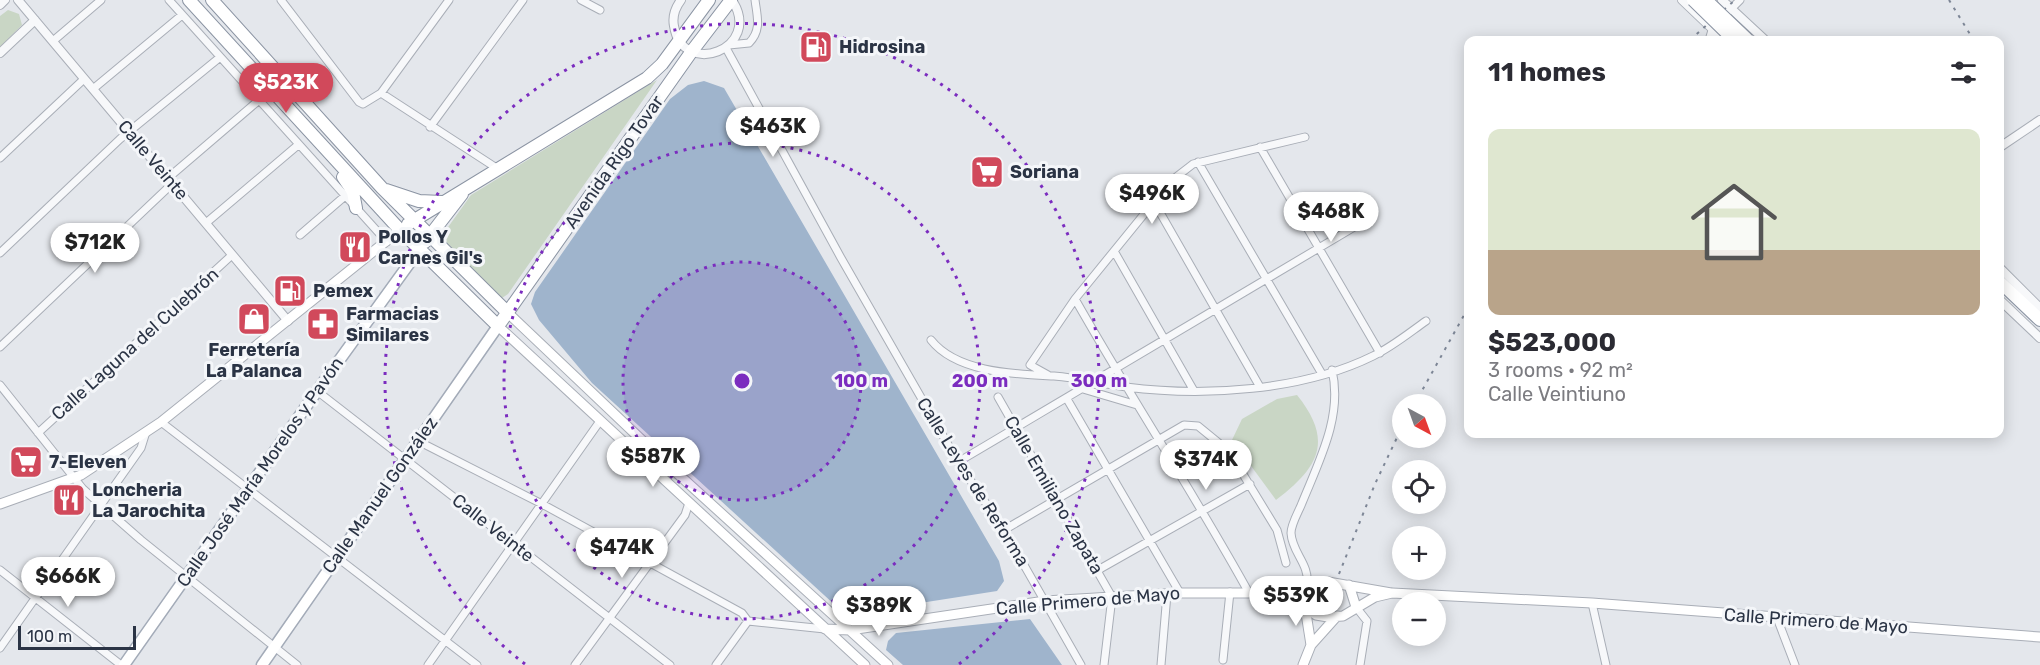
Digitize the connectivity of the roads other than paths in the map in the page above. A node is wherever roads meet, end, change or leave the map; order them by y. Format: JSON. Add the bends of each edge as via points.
{"nodes":[{"id":1,"x":5,"y":0,"type":"edge"},
{"id":2,"x":18,"y":0,"type":"edge"},
{"id":3,"x":101,"y":0,"type":"edge"},
{"id":4,"x":169,"y":0,"type":"edge"},
{"id":5,"x":189,"y":0,"type":"edge"},
{"id":6,"x":212,"y":0,"type":"edge"},
{"id":7,"x":280,"y":0,"type":"edge"},
{"id":8,"x":449,"y":0,"type":"edge"},
{"id":9,"x":523,"y":0,"type":"edge"},
{"id":10,"x":581,"y":0,"type":"edge"},
{"id":11,"x":709,"y":0,"type":"edge"},
{"id":12,"x":731,"y":0,"type":"edge"},
{"id":13,"x":755,"y":0,"type":"edge"},
{"id":14,"x":1682,"y":0,"type":"edge"},
{"id":15,"x":1693,"y":0,"type":"edge"},
{"id":16,"x":1706,"y":0,"type":"edge"},
{"id":17,"x":1722,"y":0,"type":"edge"},
{"id":18,"x":1740,"y":0,"type":"edge"},
{"id":19,"x":678,"y":1,"type":"edge"},
{"id":20,"x":0,"y":5,"type":"edge"},
{"id":21,"x":1730,"y":9,"type":"junction"},
{"id":22,"x":600,"y":10,"type":"dead end"},
{"id":23,"x":182,"y":15,"type":"junction"},
{"id":24,"x":36,"y":20,"type":"junction"},
{"id":25,"x":1712,"y":29,"type":"junction"},
{"id":26,"x":1710,"y":36,"type":"edge"},
{"id":27,"x":1720,"y":36,"type":"edge"},
{"id":28,"x":1730,"y":36,"type":"edge"},
{"id":29,"x":1731,"y":36,"type":"edge"},
{"id":30,"x":1752,"y":36,"type":"edge"},
{"id":31,"x":679,"y":40,"type":"junction"},
{"id":32,"x":53,"y":41,"type":"junction"},
{"id":33,"x":728,"y":46,"type":"junction"},
{"id":34,"x":692,"y":51,"type":"junction"},
{"id":35,"x":0,"y":53,"type":"edge"},
{"id":36,"x":219,"y":58,"type":"junction"},
{"id":37,"x":84,"y":79,"type":"junction"},
{"id":38,"x":93,"y":89,"type":"junction"},
{"id":39,"x":381,"y":93,"type":"junction"},
{"id":40,"x":258,"y":101,"type":"junction"},
{"id":41,"x":2040,"y":120,"type":"edge"},
{"id":42,"x":430,"y":127,"type":"junction"},
{"id":43,"x":129,"y":132,"type":"junction"},
{"id":44,"x":1305,"y":137,"type":"dead end"},
{"id":45,"x":2004,"y":144,"type":"edge"},
{"id":46,"x":298,"y":145,"type":"junction"},
{"id":47,"x":1260,"y":147,"type":"junction"},
{"id":48,"x":328,"y":150,"type":"junction"},
{"id":49,"x":0,"y":158,"type":"edge"},
{"id":50,"x":1198,"y":162,"type":"junction"},
{"id":51,"x":498,"y":169,"type":"junction"},
{"id":52,"x":171,"y":181,"type":"junction"},
{"id":53,"x":382,"y":188,"type":"junction"},
{"id":54,"x":466,"y":189,"type":"junction"},
{"id":55,"x":345,"y":196,"type":"junction"},
{"id":56,"x":443,"y":202,"type":"junction"},
{"id":57,"x":1154,"y":202,"type":"junction"},
{"id":58,"x":356,"y":208,"type":"junction"},
{"id":59,"x":412,"y":220,"type":"junction"},
{"id":60,"x":206,"y":224,"type":"junction"},
{"id":61,"x":1361,"y":224,"type":"dead end"},
{"id":62,"x":400,"y":230,"type":"junction"},
{"id":63,"x":300,"y":235,"type":"dead end"},
{"id":64,"x":429,"y":238,"type":"junction"},
{"id":65,"x":387,"y":242,"type":"junction"},
{"id":66,"x":1319,"y":248,"type":"junction"},
{"id":67,"x":419,"y":250,"type":"junction"},
{"id":68,"x":1114,"y":251,"type":"junction"},
{"id":69,"x":0,"y":253,"type":"edge"},
{"id":70,"x":232,"y":255,"type":"junction"},
{"id":71,"x":2004,"y":272,"type":"edge"},
{"id":72,"x":1267,"y":278,"type":"junction"},
{"id":73,"x":2004,"y":286,"type":"edge"},
{"id":74,"x":2004,"y":297,"type":"edge"},
{"id":75,"x":1075,"y":299,"type":"junction"},
{"id":76,"x":2004,"y":304,"type":"edge"},
{"id":77,"x":2040,"y":308,"type":"edge"},
{"id":78,"x":1215,"y":309,"type":"junction"},
{"id":79,"x":508,"y":313,"type":"junction"},
{"id":80,"x":2040,"y":320,"type":"edge"},
{"id":81,"x":288,"y":321,"type":"junction"},
{"id":82,"x":1426,"y":321,"type":"dead end"},
{"id":83,"x":498,"y":326,"type":"junction"},
{"id":84,"x":2040,"y":330,"type":"edge"},
{"id":85,"x":2040,"y":338,"type":"edge"},
{"id":86,"x":1164,"y":339,"type":"junction"},
{"id":87,"x":931,"y":340,"type":"dead end"},
{"id":88,"x":0,"y":347,"type":"edge"},
{"id":89,"x":1380,"y":353,"type":"junction"},
{"id":90,"x":1114,"y":368,"type":"junction"},
{"id":91,"x":1332,"y":370,"type":"junction"},
{"id":92,"x":1322,"y":374,"type":"junction"},
{"id":93,"x":1050,"y":376,"type":"junction"},
{"id":94,"x":1095,"y":381,"type":"junction"},
{"id":95,"x":0,"y":385,"type":"edge"},
{"id":96,"x":1126,"y":387,"type":"junction"},
{"id":97,"x":1260,"y":387,"type":"junction"},
{"id":98,"x":1083,"y":389,"type":"junction"},
{"id":99,"x":317,"y":391,"type":"junction"},
{"id":100,"x":1194,"y":391,"type":"junction"},
{"id":101,"x":998,"y":397,"type":"dead end"},
{"id":102,"x":1067,"y":399,"type":"junction"},
{"id":103,"x":1137,"y":405,"type":"junction"},
{"id":104,"x":600,"y":421,"type":"junction"},
{"id":105,"x":160,"y":422,"type":"junction"},
{"id":106,"x":1015,"y":429,"type":"junction"},
{"id":107,"x":146,"y":431,"type":"junction"},
{"id":108,"x":38,"y":433,"type":"junction"},
{"id":109,"x":1160,"y":440,"type":"junction"},
{"id":110,"x":418,"y":441,"type":"junction"},
{"id":111,"x":404,"y":460,"type":"junction"},
{"id":112,"x":958,"y":462,"type":"junction"},
{"id":113,"x":1107,"y":470,"type":"junction"},
{"id":114,"x":74,"y":478,"type":"junction"},
{"id":115,"x":1247,"y":486,"type":"junction"},
{"id":116,"x":246,"y":490,"type":"junction"},
{"id":117,"x":1057,"y":500,"type":"junction"},
{"id":118,"x":689,"y":503,"type":"junction"},
{"id":119,"x":0,"y":504,"type":"edge"},
{"id":120,"x":542,"y":504,"type":"junction"},
{"id":121,"x":102,"y":505,"type":"junction"},
{"id":122,"x":1204,"y":511,"type":"junction"},
{"id":123,"x":1004,"y":530,"type":"junction"},
{"id":124,"x":1277,"y":530,"type":"junction"},
{"id":125,"x":1291,"y":532,"type":"junction"},
{"id":126,"x":1150,"y":542,"type":"junction"},
{"id":127,"x":514,"y":543,"type":"junction"},
{"id":128,"x":336,"y":559,"type":"junction"},
{"id":129,"x":1286,"y":562,"type":"dead end"},
{"id":130,"x":649,"y":563,"type":"junction"},
{"id":131,"x":0,"y":570,"type":"edge"},
{"id":132,"x":1098,"y":570,"type":"junction"},
{"id":133,"x":186,"y":576,"type":"junction"},
{"id":134,"x":1307,"y":585,"type":"junction"},
{"id":135,"x":1349,"y":585,"type":"junction"},
{"id":136,"x":1230,"y":592,"type":"junction"},
{"id":137,"x":1280,"y":592,"type":"junction"},
{"id":138,"x":1180,"y":593,"type":"junction"},
{"id":139,"x":1249,"y":593,"type":"junction"},
{"id":140,"x":1392,"y":593,"type":"joint"},
{"id":141,"x":1167,"y":594,"type":"junction"},
{"id":142,"x":1446,"y":596,"type":"edge"},
{"id":143,"x":1112,"y":597,"type":"junction"},
{"id":144,"x":35,"y":598,"type":"junction"},
{"id":145,"x":1045,"y":601,"type":"junction"},
{"id":146,"x":1592,"y":603,"type":"junction"},
{"id":147,"x":1305,"y":607,"type":"junction"},
{"id":148,"x":1356,"y":607,"type":"junction"},
{"id":149,"x":1337,"y":616,"type":"junction"},
{"id":150,"x":1777,"y":618,"type":"junction"},
{"id":151,"x":608,"y":619,"type":"junction"},
{"id":152,"x":748,"y":621,"type":"junction"},
{"id":153,"x":872,"y":626,"type":"junction"},
{"id":154,"x":825,"y":629,"type":"junction"},
{"id":155,"x":850,"y":630,"type":"junction"},
{"id":156,"x":2040,"y":637,"type":"edge"},
{"id":157,"x":445,"y":641,"type":"junction"},
{"id":158,"x":1311,"y":645,"type":"junction"},
{"id":159,"x":869,"y":646,"type":"junction"},
{"id":160,"x":0,"y":648,"type":"edge"},
{"id":161,"x":274,"y":648,"type":"junction"},
{"id":162,"x":1223,"y":660,"type":"dead end"},
{"id":163,"x":122,"y":665,"type":"edge"},
{"id":164,"x":262,"y":665,"type":"edge"},
{"id":165,"x":297,"y":665,"type":"edge"},
{"id":166,"x":428,"y":665,"type":"edge"},
{"id":167,"x":477,"y":665,"type":"edge"},
{"id":168,"x":575,"y":665,"type":"edge"},
{"id":169,"x":670,"y":665,"type":"edge"},
{"id":170,"x":716,"y":665,"type":"edge"},
{"id":171,"x":865,"y":665,"type":"edge"},
{"id":172,"x":888,"y":665,"type":"edge"},
{"id":173,"x":1081,"y":665,"type":"edge"},
{"id":174,"x":1104,"y":665,"type":"edge"},
{"id":175,"x":1161,"y":665,"type":"edge"},
{"id":176,"x":1303,"y":665,"type":"edge"},
{"id":177,"x":1360,"y":665,"type":"edge"},
{"id":178,"x":1606,"y":665,"type":"edge"},
{"id":179,"x":1795,"y":665,"type":"edge"}],
"edges":[{"from":1,"to":20,"type":"street"},
{"from":2,"to":24,"type":"street","name":"Calle Veinte"},
{"from":3,"to":32,"type":"street"},
{"from":4,"to":23,"type":"street"},
{"from":5,"to":48,"type":"highway"},
{"from":6,"to":53,"type":"highway"},
{"from":7,"to":39,"type":"street","via":[[359,102],[363,104]]},
{"from":8,"to":39,"type":"street"},
{"from":9,"to":42,"type":"street"},
{"from":10,"to":22,"type":"street"},
{"from":11,"to":31,"type":"highway","name":"Avenida Rigo Tovar"},
{"from":12,"to":33,"type":"street","via":[[740,25]]},
{"from":12,"to":34,"type":"highway","name":"Avenida Rigo Tovar"},
{"from":13,"to":33,"type":"street","via":[[756,34],[749,43]]},
{"from":14,"to":25,"type":"street"},
{"from":15,"to":28,"type":"highway","bridge":true},
{"from":16,"to":30,"type":"highway","bridge":true},
{"from":17,"to":21,"type":"street"},
{"from":18,"to":21,"type":"street"},
{"from":19,"to":31,"type":"street","via":[[673,21]]},
{"from":21,"to":25,"type":"street"},
{"from":21,"to":30,"type":"street"},
{"from":23,"to":36,"type":"street"},
{"from":23,"to":38,"type":"street"},
{"from":24,"to":32,"type":"street","name":"Calle Veinte"},
{"from":24,"to":35,"type":"street"},
{"from":25,"to":26,"type":"street"},
{"from":25,"to":27,"type":"street"},
{"from":29,"to":30,"type":"street","via":[[1739,27]]},
{"from":31,"to":34,"type":"street"},
{"from":31,"to":51,"type":"highway","name":"Avenida Rigo Tovar","via":[[647,78]]},
{"from":32,"to":37,"type":"street","name":"Calle Veinte"},
{"from":33,"to":34,"type":"street","via":[[706,54]]},
{"from":33,"to":112,"type":"street","name":"Calle Leyes de Reforma","via":[[841,258]]},
{"from":34,"to":79,"type":"highway","name":"Avenida Rigo Tovar"},
{"from":36,"to":40,"type":"street"},
{"from":36,"to":43,"type":"street"},
{"from":37,"to":38,"type":"street","name":"Calle Veinte"},
{"from":37,"to":49,"type":"street"},
{"from":38,"to":43,"type":"street","name":"Calle Veinte"},
{"from":39,"to":42,"type":"street"},
{"from":40,"to":46,"type":"street"},
{"from":40,"to":52,"type":"street"},
{"from":41,"to":45,"type":"street"},
{"from":42,"to":51,"type":"street"},
{"from":43,"to":52,"type":"street","name":"Calle Veinte"},
{"from":43,"to":69,"type":"street"},
{"from":44,"to":47,"type":"street"},
{"from":46,"to":55,"type":"street"},
{"from":46,"to":60,"type":"street"},
{"from":47,"to":50,"type":"street"},
{"from":47,"to":66,"type":"street"},
{"from":48,"to":58,"type":"highway","via":[[353,192]]},
{"from":48,"to":62,"type":"highway"},
{"from":50,"to":57,"type":"street","via":[[1171,181]]},
{"from":50,"to":72,"type":"street"},
{"from":51,"to":54,"type":"highway","name":"Avenida Rigo Tovar"},
{"from":52,"to":60,"type":"street","name":"Calle Veinte"},
{"from":52,"to":88,"type":"street"},
{"from":53,"to":56,"type":"highway","via":[[418,201]]},
{"from":53,"to":59,"type":"highway"},
{"from":54,"to":56,"type":"highway","name":"Avenida Rigo Tovar"},
{"from":54,"to":64,"type":"highway"},
{"from":55,"to":58,"type":"street"},
{"from":55,"to":63,"type":"street"},
{"from":56,"to":59,"type":"highway","name":"Avenida Rigo Tovar"},
{"from":57,"to":68,"type":"street"},
{"from":57,"to":78,"type":"street"},
{"from":58,"to":65,"type":"street"},
{"from":59,"to":62,"type":"highway","name":"Avenida Rigo Tovar"},
{"from":59,"to":64,"type":"highway"},
{"from":60,"to":70,"type":"street","name":"Calle Veinte"},
{"from":61,"to":66,"type":"street"},
{"from":62,"to":65,"type":"main road"},
{"from":62,"to":67,"type":"highway"},
{"from":64,"to":67,"type":"highway"},
{"from":64,"to":79,"type":"highway"},
{"from":65,"to":81,"type":"main road"},
{"from":66,"to":72,"type":"street"},
{"from":66,"to":89,"type":"street"},
{"from":67,"to":83,"type":"highway"},
{"from":67,"to":99,"type":"main road","name":"Calle José María Morelos y Pavón"},
{"from":68,"to":75,"type":"street"},
{"from":68,"to":86,"type":"street"},
{"from":70,"to":81,"type":"street","name":"Calle Veinte"},
{"from":70,"to":108,"type":"street","name":"Calle Laguna del Culebrón"},
{"from":71,"to":77,"type":"street"},
{"from":72,"to":78,"type":"street"},
{"from":72,"to":92,"type":"street"},
{"from":73,"to":80,"type":"highway"},
{"from":74,"to":84,"type":"highway"},
{"from":75,"to":90,"type":"street"},
{"from":75,"to":93,"type":"street","via":[[1030,365]]},
{"from":76,"to":85,"type":"street"},
{"from":78,"to":86,"type":"street"},
{"from":78,"to":97,"type":"street"},
{"from":79,"to":83,"type":"highway","name":"Avenida Rigo Tovar"},
{"from":79,"to":155,"type":"main road"},
{"from":81,"to":105,"type":"main road"},
{"from":82,"to":89,"type":"street"},
{"from":83,"to":104,"type":"main road"},
{"from":83,"to":110,"type":"main road","name":"Calle Manuel González"},
{"from":86,"to":90,"type":"street"},
{"from":86,"to":100,"type":"street"},
{"from":87,"to":93,"type":"street","via":[[938,349],[978,368],[1021,376]]},
{"from":89,"to":91,"type":"street"},
{"from":90,"to":94,"type":"street"},
{"from":90,"to":96,"type":"street"},
{"from":91,"to":92,"type":"street"},
{"from":91,"to":125,"type":"street","via":[[1336,391],[1328,441]]},
{"from":92,"to":97,"type":"street"},
{"from":93,"to":94,"type":"street"},
{"from":94,"to":96,"type":"street"},
{"from":94,"to":98,"type":"street"},
{"from":95,"to":108,"type":"street"},
{"from":96,"to":100,"type":"street"},
{"from":96,"to":103,"type":"street"},
{"from":97,"to":100,"type":"street"},
{"from":98,"to":102,"type":"street"},
{"from":98,"to":103,"type":"street"},
{"from":99,"to":111,"type":"street","name":"Calle Veinte"},
{"from":99,"to":116,"type":"main road","name":"Calle José María Morelos y Pavón"},
{"from":101,"to":106,"type":"street","name":"Calle Emiliano Zapata"},
{"from":102,"to":106,"type":"street"},
{"from":102,"to":113,"type":"street"},
{"from":103,"to":109,"type":"street"},
{"from":104,"to":118,"type":"main road"},
{"from":104,"to":120,"type":"street"},
{"from":105,"to":107,"type":"main road"},
{"from":105,"to":116,"type":"street"},
{"from":106,"to":112,"type":"street"},
{"from":106,"to":117,"type":"street","name":"Calle Emiliano Zapata"},
{"from":107,"to":114,"type":"main road"},
{"from":107,"to":121,"type":"street","via":[[141,448]]},
{"from":108,"to":114,"type":"street"},
{"from":109,"to":113,"type":"street"},
{"from":109,"to":115,"type":"street","via":[[1184,425],[1198,426],[1220,444]]},
{"from":109,"to":122,"type":"street"},
{"from":110,"to":111,"type":"main road","name":"Calle Manuel González"},
{"from":110,"to":120,"type":"street"},
{"from":111,"to":127,"type":"street","name":"Calle Veinte"},
{"from":111,"to":128,"type":"main road","name":"Calle Manuel González"},
{"from":112,"to":123,"type":"street","name":"Calle Leyes de Reforma"},
{"from":113,"to":117,"type":"street"},
{"from":113,"to":126,"type":"street"},
{"from":114,"to":119,"type":"main road"},
{"from":114,"to":121,"type":"street"},
{"from":115,"to":122,"type":"street"},
{"from":115,"to":124,"type":"street"},
{"from":116,"to":128,"type":"street"},
{"from":116,"to":133,"type":"main road","name":"Calle José María Morelos y Pavón"},
{"from":117,"to":123,"type":"street"},
{"from":117,"to":132,"type":"street","name":"Calle Emiliano Zapata"},
{"from":118,"to":130,"type":"street","via":[[686,515]]},
{"from":118,"to":154,"type":"main road"},
{"from":120,"to":127,"type":"street"},
{"from":120,"to":130,"type":"street"},
{"from":121,"to":133,"type":"street"},
{"from":121,"to":144,"type":"street"},
{"from":122,"to":126,"type":"street"},
{"from":122,"to":139,"type":"street"},
{"from":123,"to":145,"type":"street","name":"Calle Leyes de Reforma"},
{"from":124,"to":125,"type":"street"},
{"from":124,"to":129,"type":"street"},
{"from":125,"to":134,"type":"street","via":[[1308,569]]},
{"from":126,"to":132,"type":"street"},
{"from":126,"to":138,"type":"street"},
{"from":127,"to":151,"type":"street","name":"Calle Veinte"},
{"from":127,"to":157,"type":"street"},
{"from":128,"to":157,"type":"street"},
{"from":128,"to":161,"type":"main road","name":"Calle Manuel González"},
{"from":130,"to":151,"type":"street"},
{"from":130,"to":152,"type":"street","via":[[742,613]]},
{"from":131,"to":144,"type":"street"},
{"from":132,"to":143,"type":"street","name":"Calle Emiliano Zapata"},
{"from":133,"to":161,"type":"street"},
{"from":133,"to":163,"type":"main road","name":"Calle José María Morelos y Pavón"},
{"from":134,"to":135,"type":"main road","name":"Calle Primero de Mayo"},
{"from":134,"to":137,"type":"main road","name":"Calle Primero de Mayo"},
{"from":134,"to":147,"type":"main road"},
{"from":135,"to":140,"type":"main road","name":"Calle Primero de Mayo"},
{"from":135,"to":148,"type":"main road"},
{"from":136,"to":138,"type":"main road","name":"Calle Primero de Mayo"},
{"from":136,"to":139,"type":"main road","name":"Calle Primero de Mayo"},
{"from":136,"to":162,"type":"street"},
{"from":137,"to":139,"type":"main road","name":"Calle Primero de Mayo"},
{"from":137,"to":147,"type":"main road"},
{"from":138,"to":141,"type":"main road","name":"Calle Primero de Mayo"},
{"from":140,"to":148,"type":"main road","name":"Calle Primero de Mayo"},
{"from":141,"to":143,"type":"main road","name":"Calle Primero de Mayo"},
{"from":141,"to":175,"type":"street"},
{"from":142,"to":146,"type":"main road","name":"Calle Primero de Mayo"},
{"from":143,"to":145,"type":"main road","name":"Calle Primero de Mayo"},
{"from":143,"to":174,"type":"street"},
{"from":144,"to":160,"type":"street"},
{"from":144,"to":163,"type":"street"},
{"from":145,"to":153,"type":"main road","name":"Calle Primero de Mayo"},
{"from":145,"to":173,"type":"street","name":"Calle Leyes de Reforma"},
{"from":146,"to":150,"type":"main road","name":"Calle Primero de Mayo"},
{"from":146,"to":178,"type":"street"},
{"from":147,"to":149,"type":"main road","via":[[1316,615]]},
{"from":147,"to":158,"type":"main road"},
{"from":148,"to":149,"type":"main road","name":"Calle Primero de Mayo"},
{"from":148,"to":177,"type":"street","via":[[1367,621]]},
{"from":149,"to":158,"type":"main road"},
{"from":150,"to":156,"type":"main road","name":"Calle Primero de Mayo"},
{"from":150,"to":179,"type":"street"},
{"from":151,"to":168,"type":"street"},
{"from":151,"to":169,"type":"street","name":"Calle Veinte"},
{"from":152,"to":154,"type":"street"},
{"from":152,"to":170,"type":"street"},
{"from":153,"to":155,"type":"main road","name":"Calle Primero de Mayo"},
{"from":153,"to":159,"type":"main road","via":[[867,637]]},
{"from":154,"to":155,"type":"main road","name":"Calle Primero de Mayo"},
{"from":154,"to":171,"type":"main road"},
{"from":155,"to":159,"type":"main road"},
{"from":157,"to":166,"type":"street"},
{"from":157,"to":167,"type":"street"},
{"from":158,"to":176,"type":"main road"},
{"from":159,"to":172,"type":"main road"},
{"from":161,"to":164,"type":"main road","name":"Calle Manuel González"},
{"from":161,"to":165,"type":"street"}]}
